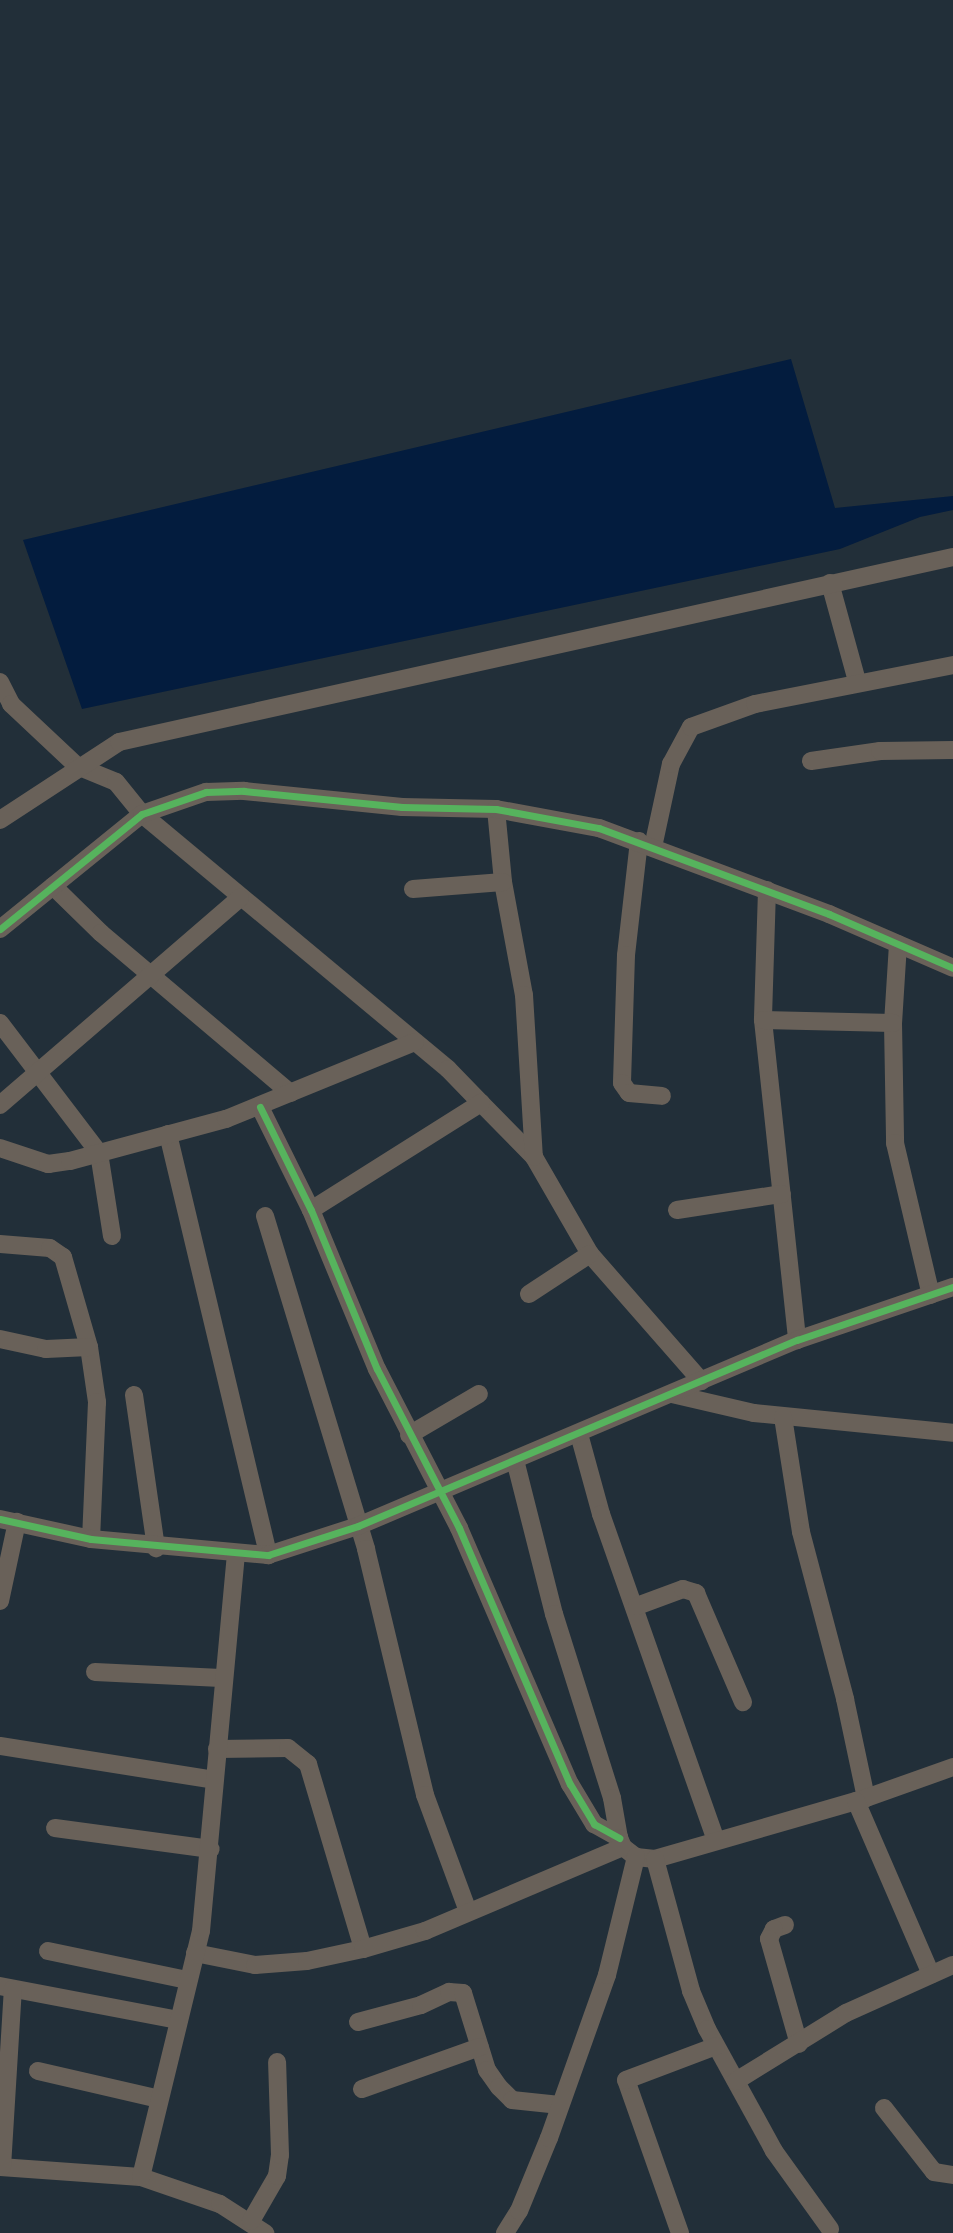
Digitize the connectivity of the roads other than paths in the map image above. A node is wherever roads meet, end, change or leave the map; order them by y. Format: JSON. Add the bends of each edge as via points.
{"nodes":[{"id":1,"x":953,"y":557,"type":"edge"},
{"id":2,"x":830,"y":583,"type":"junction"},
{"id":3,"x":953,"y":665,"type":"edge"},
{"id":4,"x":857,"y":681,"type":"junction"},
{"id":5,"x":0,"y":682,"type":"edge"},
{"id":6,"x":6,"y":708,"type":"edge"},
{"id":7,"x":953,"y":750,"type":"edge"},
{"id":8,"x":811,"y":761,"type":"dead end"},
{"id":9,"x":77,"y":766,"type":"junction"},
{"id":10,"x":496,"y":809,"type":"junction"},
{"id":11,"x":142,"y":814,"type":"junction"},
{"id":12,"x":0,"y":820,"type":"edge"},
{"id":13,"x":646,"y":844,"type":"junction"},
{"id":14,"x":503,"y":882,"type":"junction"},
{"id":15,"x":53,"y":886,"type":"junction"},
{"id":16,"x":413,"y":889,"type":"dead end"},
{"id":17,"x":767,"y":890,"type":"junction"},
{"id":18,"x":240,"y":898,"type":"junction"},
{"id":19,"x":0,"y":929,"type":"edge"},
{"id":20,"x":898,"y":944,"type":"junction"},
{"id":21,"x":952,"y":962,"type":"edge"},
{"id":22,"x":150,"y":975,"type":"junction"},
{"id":23,"x":764,"y":1020,"type":"junction"},
{"id":24,"x":893,"y":1023,"type":"junction"},
{"id":25,"x":2,"y":1027,"type":"edge"},
{"id":26,"x":415,"y":1042,"type":"junction"},
{"id":27,"x":37,"y":1070,"type":"junction"},
{"id":28,"x":290,"y":1093,"type":"junction"},
{"id":29,"x":663,"y":1096,"type":"dead end"},
{"id":30,"x":481,"y":1103,"type":"junction"},
{"id":31,"x":0,"y":1105,"type":"edge"},
{"id":32,"x":260,"y":1107,"type":"junction"},
{"id":33,"x":168,"y":1134,"type":"junction"},
{"id":34,"x":0,"y":1148,"type":"edge"},
{"id":35,"x":99,"y":1153,"type":"junction"},
{"id":36,"x":534,"y":1157,"type":"junction"},
{"id":37,"x":782,"y":1194,"type":"junction"},
{"id":38,"x":311,"y":1210,"type":"junction"},
{"id":39,"x":677,"y":1210,"type":"dead end"},
{"id":40,"x":265,"y":1216,"type":"dead end"},
{"id":41,"x":112,"y":1236,"type":"dead end"},
{"id":42,"x":0,"y":1244,"type":"edge"},
{"id":43,"x":590,"y":1254,"type":"junction"},
{"id":44,"x":953,"y":1287,"type":"edge"},
{"id":45,"x":529,"y":1294,"type":"dead end"},
{"id":46,"x":953,"y":1294,"type":"edge"},
{"id":47,"x":931,"y":1295,"type":"junction"},
{"id":48,"x":0,"y":1339,"type":"edge"},
{"id":49,"x":797,"y":1340,"type":"junction"},
{"id":50,"x":89,"y":1347,"type":"junction"},
{"id":51,"x":701,"y":1381,"type":"junction"},
{"id":52,"x":479,"y":1394,"type":"dead end"},
{"id":53,"x":673,"y":1394,"type":"junction"},
{"id":54,"x":134,"y":1395,"type":"dead end"},
{"id":55,"x":783,"y":1417,"type":"junction"},
{"id":56,"x":953,"y":1433,"type":"edge"},
{"id":57,"x":579,"y":1434,"type":"junction"},
{"id":58,"x":409,"y":1435,"type":"junction"},
{"id":59,"x":515,"y":1461,"type":"junction"},
{"id":60,"x":441,"y":1492,"type":"junction"},
{"id":61,"x":9,"y":1521,"type":"edge"},
{"id":62,"x":358,"y":1526,"type":"junction"},
{"id":63,"x":91,"y":1539,"type":"junction"},
{"id":64,"x":156,"y":1548,"type":"junction"},
{"id":65,"x":236,"y":1555,"type":"junction"},
{"id":66,"x":268,"y":1555,"type":"junction"},
{"id":67,"x":0,"y":1601,"type":"edge"},
{"id":68,"x":637,"y":1606,"type":"junction"},
{"id":69,"x":95,"y":1672,"type":"dead end"},
{"id":70,"x":221,"y":1678,"type":"junction"},
{"id":71,"x":743,"y":1702,"type":"dead end"},
{"id":72,"x":0,"y":1746,"type":"edge"},
{"id":73,"x":217,"y":1749,"type":"junction"},
{"id":74,"x":953,"y":1767,"type":"edge"},
{"id":75,"x":214,"y":1780,"type":"junction"},
{"id":76,"x":861,"y":1800,"type":"junction"},
{"id":77,"x":55,"y":1828,"type":"dead end"},
{"id":78,"x":716,"y":1840,"type":"junction"},
{"id":79,"x":626,"y":1847,"type":"junction"},
{"id":80,"x":211,"y":1849,"type":"junction"},
{"id":81,"x":655,"y":1859,"type":"junction"},
{"id":82,"x":468,"y":1912,"type":"junction"},
{"id":83,"x":785,"y":1925,"type":"dead end"},
{"id":84,"x":363,"y":1948,"type":"junction"},
{"id":85,"x":48,"y":1951,"type":"dead end"},
{"id":86,"x":195,"y":1953,"type":"junction"},
{"id":87,"x":946,"y":1972,"type":"edge"},
{"id":88,"x":187,"y":1980,"type":"junction"},
{"id":89,"x":6,"y":1987,"type":"edge"},
{"id":90,"x":179,"y":2020,"type":"junction"},
{"id":91,"x":358,"y":2022,"type":"dead end"},
{"id":92,"x":799,"y":2044,"type":"junction"},
{"id":93,"x":716,"y":2046,"type":"junction"},
{"id":94,"x":480,"y":2047,"type":"junction"},
{"id":95,"x":277,"y":2062,"type":"dead end"},
{"id":96,"x":38,"y":2071,"type":"dead end"},
{"id":97,"x":736,"y":2081,"type":"junction"},
{"id":98,"x":362,"y":2089,"type":"dead end"},
{"id":99,"x":159,"y":2099,"type":"junction"},
{"id":100,"x":561,"y":2105,"type":"junction"},
{"id":101,"x":884,"y":2108,"type":"dead end"},
{"id":102,"x":1,"y":2167,"type":"edge"},
{"id":103,"x":953,"y":2175,"type":"edge"},
{"id":104,"x":141,"y":2177,"type":"junction"},
{"id":105,"x":251,"y":2221,"type":"junction"},
{"id":106,"x":830,"y":2229,"type":"dead end"},
{"id":107,"x":265,"y":2233,"type":"edge"},
{"id":108,"x":505,"y":2233,"type":"edge"},
{"id":109,"x":680,"y":2233,"type":"edge"}],
"edges":[{"from":1,"to":2,"type":"street"},
{"from":2,"to":4,"type":"street"},
{"from":2,"to":9,"type":"street","via":[[120,742]]},
{"from":3,"to":4,"type":"street"},
{"from":4,"to":13,"type":"street","via":[[755,704],[691,727],[671,764]]},
{"from":5,"to":6,"type":"street"},
{"from":6,"to":9,"type":"street"},
{"from":7,"to":8,"type":"street","via":[[880,751]]},
{"from":9,"to":11,"type":"street","via":[[116,782]]},
{"from":9,"to":12,"type":"street"},
{"from":10,"to":11,"type":"street","via":[[402,807],[206,792]]},
{"from":10,"to":13,"type":"street","via":[[551,817]]},
{"from":10,"to":14,"type":"street"},
{"from":11,"to":15,"type":"street"},
{"from":11,"to":18,"type":"street"},
{"from":13,"to":17,"type":"street"},
{"from":13,"to":29,"type":"street","via":[[626,955],[622,1083],[629,1093]]},
{"from":14,"to":16,"type":"street"},
{"from":14,"to":36,"type":"street","via":[[524,995]]},
{"from":15,"to":19,"type":"street"},
{"from":15,"to":22,"type":"street"},
{"from":17,"to":20,"type":"street"},
{"from":17,"to":23,"type":"street"},
{"from":18,"to":22,"type":"street"},
{"from":18,"to":26,"type":"street"},
{"from":20,"to":21,"type":"street"},
{"from":20,"to":24,"type":"street"},
{"from":22,"to":27,"type":"street"},
{"from":22,"to":28,"type":"street"},
{"from":23,"to":24,"type":"street"},
{"from":23,"to":37,"type":"street"},
{"from":24,"to":47,"type":"street","via":[[895,1143]]},
{"from":25,"to":27,"type":"street"},
{"from":26,"to":28,"type":"street"},
{"from":26,"to":30,"type":"street"},
{"from":27,"to":31,"type":"street"},
{"from":27,"to":35,"type":"street"},
{"from":28,"to":32,"type":"street"},
{"from":30,"to":36,"type":"street"},
{"from":30,"to":38,"type":"street"},
{"from":32,"to":33,"type":"street"},
{"from":32,"to":38,"type":"street"},
{"from":33,"to":35,"type":"street"},
{"from":33,"to":66,"type":"street"},
{"from":34,"to":35,"type":"street","via":[[48,1164]]},
{"from":35,"to":41,"type":"street"},
{"from":36,"to":43,"type":"street"},
{"from":37,"to":39,"type":"street"},
{"from":37,"to":49,"type":"street"},
{"from":38,"to":58,"type":"street"},
{"from":40,"to":62,"type":"street"},
{"from":42,"to":50,"type":"street","via":[[59,1251]]},
{"from":43,"to":45,"type":"street"},
{"from":43,"to":51,"type":"street"},
{"from":44,"to":46,"type":"street"},
{"from":44,"to":47,"type":"street"},
{"from":47,"to":49,"type":"street"},
{"from":48,"to":50,"type":"street","via":[[46,1349]]},
{"from":49,"to":51,"type":"street"},
{"from":50,"to":63,"type":"street","via":[[97,1402]]},
{"from":51,"to":53,"type":"street"},
{"from":52,"to":58,"type":"street"},
{"from":53,"to":55,"type":"street"},
{"from":53,"to":57,"type":"street"},
{"from":54,"to":64,"type":"street"},
{"from":55,"to":56,"type":"street"},
{"from":55,"to":76,"type":"street","via":[[800,1532],[845,1699]]},
{"from":57,"to":59,"type":"street"},
{"from":57,"to":68,"type":"street","via":[[601,1514]]},
{"from":58,"to":60,"type":"street"},
{"from":59,"to":60,"type":"street"},
{"from":59,"to":79,"type":"street","via":[[554,1614]]},
{"from":60,"to":62,"type":"street"},
{"from":60,"to":79,"type":"street","via":[[582,1808],[606,1834]]},
{"from":61,"to":63,"type":"street"},
{"from":61,"to":67,"type":"street"},
{"from":62,"to":66,"type":"street"},
{"from":62,"to":82,"type":"street","via":[[425,1795]]},
{"from":63,"to":64,"type":"street"},
{"from":64,"to":65,"type":"street"},
{"from":65,"to":66,"type":"street"},
{"from":65,"to":70,"type":"street"},
{"from":68,"to":71,"type":"street","via":[[683,1589],[696,1593]]},
{"from":68,"to":78,"type":"street"},
{"from":69,"to":70,"type":"street"},
{"from":70,"to":73,"type":"street"},
{"from":72,"to":75,"type":"street"},
{"from":73,"to":75,"type":"street"},
{"from":73,"to":84,"type":"street","via":[[288,1748],[308,1764]]},
{"from":74,"to":76,"type":"street"},
{"from":75,"to":80,"type":"street"},
{"from":76,"to":78,"type":"street"},
{"from":76,"to":87,"type":"street"},
{"from":77,"to":80,"type":"street"},
{"from":78,"to":81,"type":"street"},
{"from":79,"to":81,"type":"street"},
{"from":79,"to":82,"type":"street"},
{"from":79,"to":100,"type":"street","via":[[607,1975]]},
{"from":80,"to":86,"type":"street"},
{"from":81,"to":93,"type":"street","via":[[691,1991]]},
{"from":82,"to":84,"type":"street","via":[[425,1931]]},
{"from":83,"to":92,"type":"street","via":[[774,1929],[769,1939]]},
{"from":84,"to":86,"type":"street","via":[[307,1961],[256,1965]]},
{"from":85,"to":88,"type":"street"},
{"from":86,"to":88,"type":"street"},
{"from":87,"to":92,"type":"street","via":[[846,2012]]},
{"from":88,"to":90,"type":"street"},
{"from":89,"to":90,"type":"street"},
{"from":89,"to":102,"type":"street"},
{"from":90,"to":99,"type":"street"},
{"from":91,"to":94,"type":"street","via":[[455,1991],[467,2000]]},
{"from":92,"to":97,"type":"street"},
{"from":93,"to":97,"type":"street"},
{"from":93,"to":109,"type":"street","via":[[625,2081]]},
{"from":94,"to":98,"type":"street"},
{"from":94,"to":100,"type":"street","via":[[487,2070],[512,2100]]},
{"from":95,"to":105,"type":"street","via":[[279,2165]]},
{"from":96,"to":99,"type":"street"},
{"from":97,"to":106,"type":"street","via":[[774,2151]]},
{"from":99,"to":104,"type":"street"},
{"from":100,"to":108,"type":"street","via":[[519,2211]]},
{"from":101,"to":103,"type":"street","via":[[934,2172]]},
{"from":102,"to":104,"type":"street"},
{"from":104,"to":105,"type":"street","via":[[186,2189]]},
{"from":105,"to":107,"type":"street"}]}
